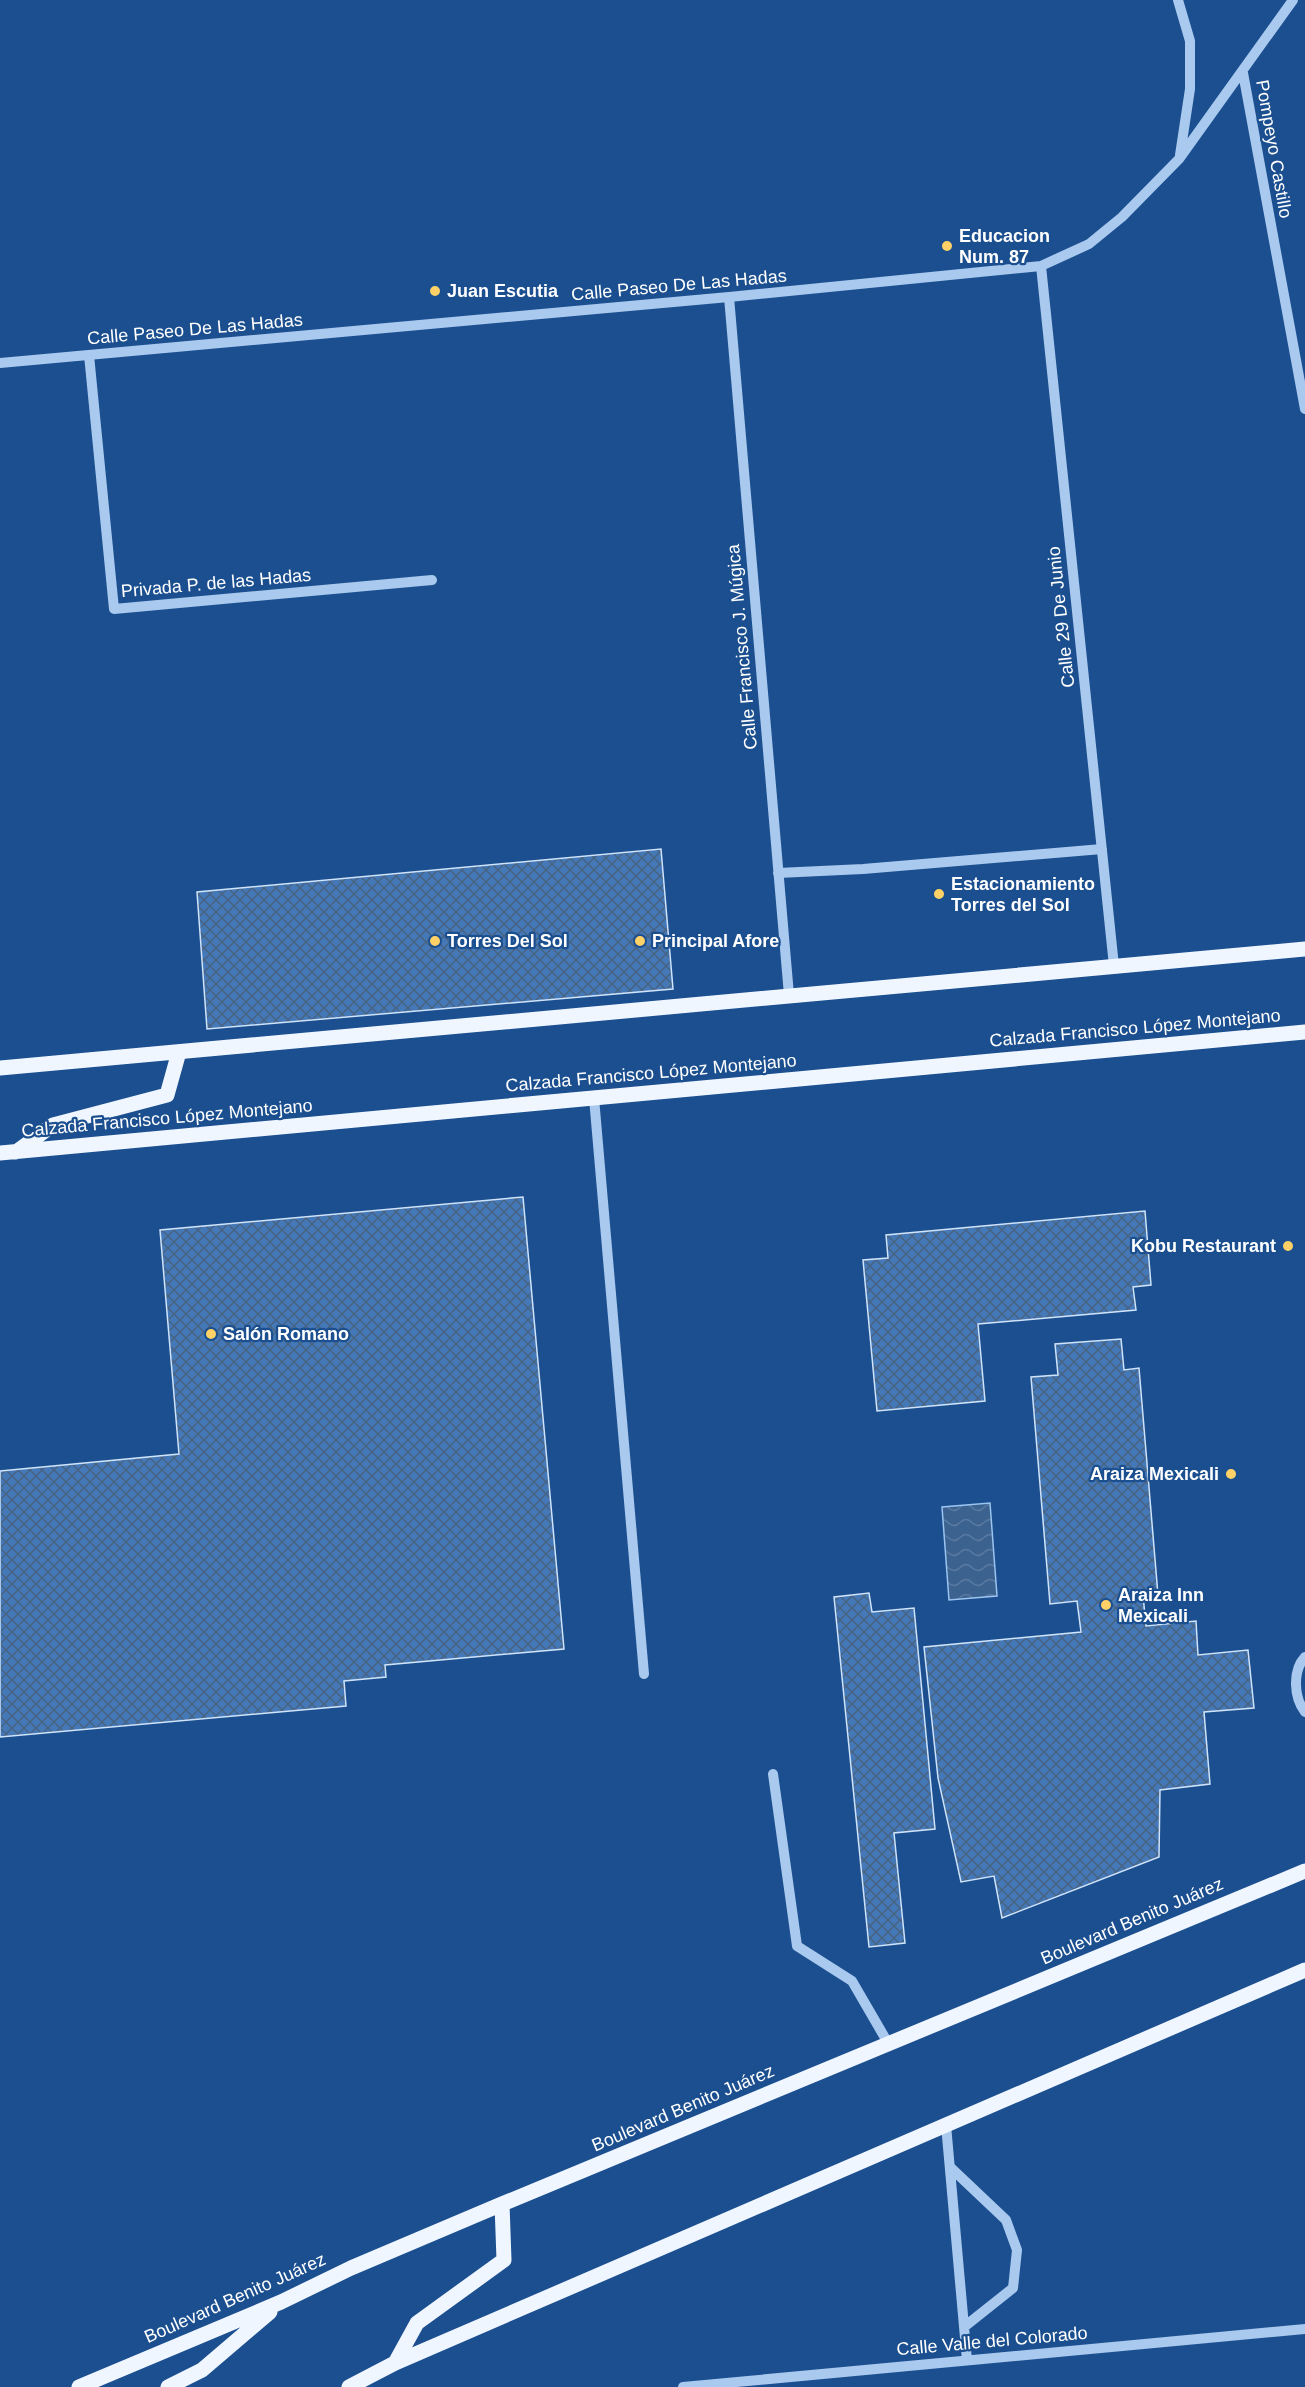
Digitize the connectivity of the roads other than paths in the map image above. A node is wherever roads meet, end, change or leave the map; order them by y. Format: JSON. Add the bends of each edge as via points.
{"nodes":[{"id":1,"x":1178,"y":0,"type":"edge"},
{"id":2,"x":1293,"y":0,"type":"edge"},
{"id":3,"x":1243,"y":73,"type":"junction"},
{"id":4,"x":1179,"y":159,"type":"junction"},
{"id":5,"x":1041,"y":266,"type":"junction"},
{"id":6,"x":729,"y":297,"type":"junction"},
{"id":7,"x":89,"y":355,"type":"junction"},
{"id":8,"x":0,"y":363,"type":"edge"},
{"id":9,"x":1305,"y":409,"type":"edge"},
{"id":10,"x":432,"y":580,"type":"dead end"},
{"id":11,"x":1102,"y":849,"type":"junction"},
{"id":12,"x":778,"y":873,"type":"junction"},
{"id":13,"x":1305,"y":949,"type":"edge"},
{"id":14,"x":1114,"y":966,"type":"junction"},
{"id":15,"x":789,"y":995,"type":"junction"},
{"id":16,"x":1305,"y":1032,"type":"edge"},
{"id":17,"x":179,"y":1052,"type":"junction"},
{"id":18,"x":0,"y":1068,"type":"edge"},
{"id":19,"x":594,"y":1098,"type":"junction"},
{"id":20,"x":16,"y":1152,"type":"junction"},
{"id":21,"x":0,"y":1153,"type":"edge"},
{"id":22,"x":1305,"y":1657,"type":"edge"},
{"id":23,"x":644,"y":1674,"type":"dead end"},
{"id":24,"x":1305,"y":1712,"type":"edge"},
{"id":25,"x":773,"y":1774,"type":"dead end"},
{"id":26,"x":1305,"y":1870,"type":"edge"},
{"id":27,"x":1305,"y":1970,"type":"edge"},
{"id":28,"x":888,"y":2043,"type":"junction"},
{"id":29,"x":946,"y":2125,"type":"junction"},
{"id":30,"x":950,"y":2167,"type":"junction"},
{"id":31,"x":502,"y":2204,"type":"junction"},
{"id":32,"x":281,"y":2302,"type":"junction"},
{"id":33,"x":964,"y":2327,"type":"junction"},
{"id":34,"x":1305,"y":2329,"type":"edge"},
{"id":35,"x":967,"y":2360,"type":"junction"},
{"id":36,"x":394,"y":2363,"type":"junction"},
{"id":37,"x":79,"y":2387,"type":"edge"},
{"id":38,"x":168,"y":2387,"type":"edge"},
{"id":39,"x":349,"y":2387,"type":"edge"},
{"id":40,"x":683,"y":2387,"type":"edge"}],
"edges":[{"from":1,"to":4,"type":"street","via":[[1190,41],[1190,89]]},
{"from":2,"to":3,"type":"street","name":"Calle Paseo De Las Hadas"},
{"from":3,"to":4,"type":"street","name":"Calle Paseo De Las Hadas"},
{"from":3,"to":9,"type":"street","name":"Pompeyo Castillo"},
{"from":4,"to":5,"type":"street","name":"Calle Paseo De Las Hadas","via":[[1122,217],[1089,243]]},
{"from":5,"to":6,"type":"street","name":"Calle Paseo De Las Hadas"},
{"from":5,"to":11,"type":"street","name":"Calle 29 De Junio"},
{"from":6,"to":7,"type":"street","name":"Calle Paseo De Las Hadas"},
{"from":6,"to":12,"type":"street","name":"Calle Francisco J. Múgica"},
{"from":7,"to":8,"type":"street","name":"Calle Paseo De Las Hadas"},
{"from":7,"to":10,"type":"street","name":"Privada P. de las Hadas","via":[[114,609]]},
{"from":11,"to":12,"type":"street"},
{"from":11,"to":14,"type":"street","name":"Calle 29 De Junio"},
{"from":12,"to":15,"type":"street","name":"Calle Francisco J. Múgica"},
{"from":13,"to":14,"type":"main road"},
{"from":14,"to":15,"type":"main road"},
{"from":15,"to":17,"type":"main road"},
{"from":16,"to":19,"type":"main road","name":"Calzada Francisco López Montejano"},
{"from":17,"to":18,"type":"main road"},
{"from":17,"to":20,"type":"main road","via":[[167,1095],[53,1125]]},
{"from":19,"to":20,"type":"main road","name":"Calzada Francisco López Montejano"},
{"from":19,"to":23,"type":"street"},
{"from":20,"to":21,"type":"main road","name":"Calzada Francisco López Montejano"},
{"from":22,"to":24,"type":"street","via":[[1295,1683]]},
{"from":25,"to":28,"type":"street","via":[[797,1946],[852,1981]]},
{"from":26,"to":28,"type":"main road","name":"Boulevard Benito Juárez"},
{"from":27,"to":29,"type":"main road"},
{"from":28,"to":31,"type":"main road","name":"Boulevard Benito Juárez"},
{"from":29,"to":30,"type":"street"},
{"from":29,"to":36,"type":"main road"},
{"from":30,"to":33,"type":"street"},
{"from":30,"to":33,"type":"street","via":[[1006,2220],[1017,2250],[1013,2288]]},
{"from":31,"to":32,"type":"main road","name":"Boulevard Benito Juárez"},
{"from":31,"to":36,"type":"main road","via":[[504,2260],[417,2323]]},
{"from":32,"to":37,"type":"main road","name":"Boulevard Benito Juárez"},
{"from":32,"to":38,"type":"main road","via":[[202,2370]]},
{"from":33,"to":35,"type":"street"},
{"from":34,"to":35,"type":"street","name":"Calle Valle del Colorado"},
{"from":35,"to":40,"type":"street","name":"Calle Valle del Colorado"},
{"from":36,"to":39,"type":"main road"}]}
